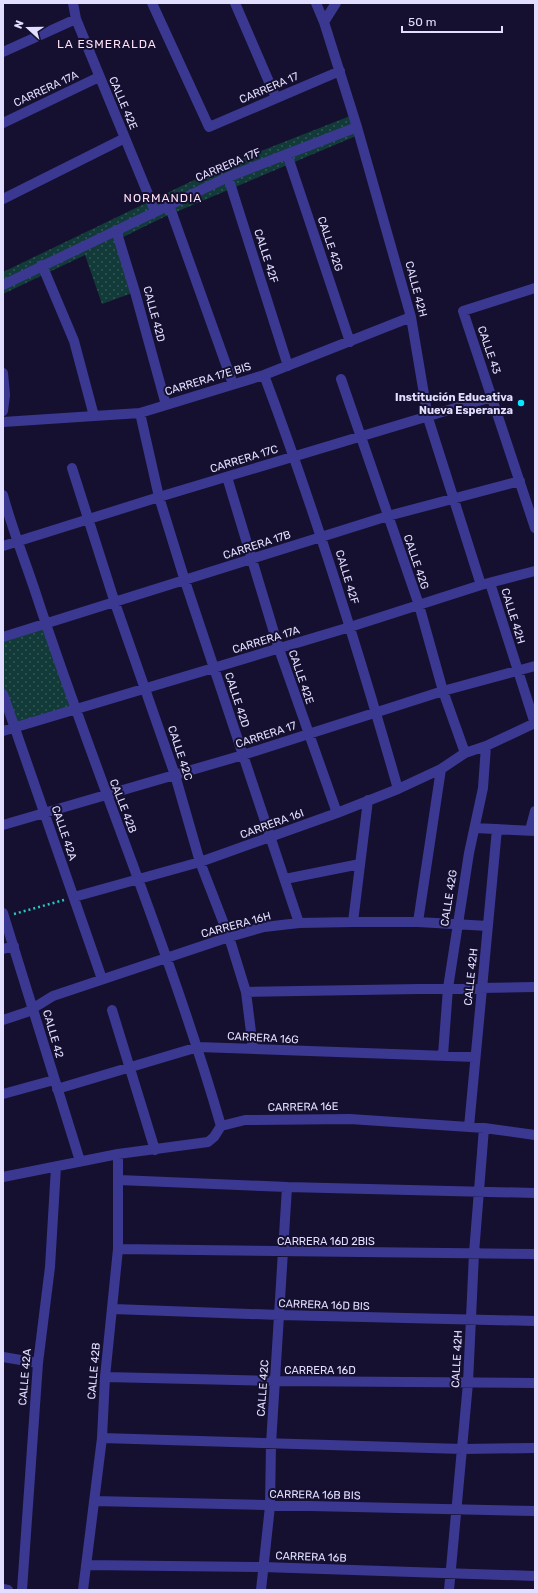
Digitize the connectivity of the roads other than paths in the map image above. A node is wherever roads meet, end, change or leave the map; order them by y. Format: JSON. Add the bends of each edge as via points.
{"nodes":[{"id":1,"x":73,"y":3,"type":"edge"},
{"id":2,"x":152,"y":3,"type":"edge"},
{"id":3,"x":235,"y":3,"type":"edge"},
{"id":4,"x":316,"y":3,"type":"edge"},
{"id":5,"x":336,"y":3,"type":"edge"},
{"id":6,"x":76,"y":19,"type":"junction"},
{"id":7,"x":324,"y":22,"type":"junction"},
{"id":8,"x":3,"y":52,"type":"edge"},
{"id":9,"x":340,"y":71,"type":"junction"},
{"id":10,"x":99,"y":77,"type":"junction"},
{"id":11,"x":276,"y":98,"type":"junction"},
{"id":12,"x":3,"y":123,"type":"edge"},
{"id":13,"x":357,"y":127,"type":"junction"},
{"id":14,"x":125,"y":138,"type":"junction"},
{"id":15,"x":287,"y":154,"type":"junction"},
{"id":16,"x":228,"y":177,"type":"junction"},
{"id":17,"x":3,"y":199,"type":"edge"},
{"id":18,"x":169,"y":204,"type":"junction"},
{"id":19,"x":154,"y":211,"type":"junction"},
{"id":20,"x":116,"y":230,"type":"junction"},
{"id":21,"x":42,"y":265,"type":"junction"},
{"id":22,"x":3,"y":285,"type":"edge"},
{"id":23,"x":535,"y":288,"type":"edge"},
{"id":24,"x":411,"y":317,"type":"junction"},
{"id":25,"x":350,"y":342,"type":"junction"},
{"id":26,"x":288,"y":366,"type":"junction"},
{"id":27,"x":3,"y":373,"type":"edge"},
{"id":28,"x":264,"y":374,"type":"junction"},
{"id":29,"x":341,"y":379,"type":"dead end"},
{"id":30,"x":233,"y":384,"type":"junction"},
{"id":31,"x":492,"y":397,"type":"junction"},
{"id":32,"x":166,"y":405,"type":"junction"},
{"id":33,"x":3,"y":411,"type":"edge"},
{"id":34,"x":140,"y":412,"type":"junction"},
{"id":35,"x":94,"y":416,"type":"junction"},
{"id":36,"x":428,"y":418,"type":"junction"},
{"id":37,"x":3,"y":422,"type":"edge"},
{"id":38,"x":360,"y":436,"type":"junction"},
{"id":39,"x":295,"y":457,"type":"junction"},
{"id":40,"x":72,"y":468,"type":"dead end"},
{"id":41,"x":227,"y":477,"type":"junction"},
{"id":42,"x":520,"y":481,"type":"junction"},
{"id":43,"x":3,"y":495,"type":"edge"},
{"id":44,"x":159,"y":497,"type":"junction"},
{"id":45,"x":453,"y":498,"type":"junction"},
{"id":46,"x":388,"y":516,"type":"junction"},
{"id":47,"x":87,"y":519,"type":"junction"},
{"id":48,"x":535,"y":528,"type":"edge"},
{"id":49,"x":322,"y":537,"type":"junction"},
{"id":50,"x":19,"y":541,"type":"junction"},
{"id":51,"x":3,"y":546,"type":"edge"},
{"id":52,"x":252,"y":559,"type":"junction"},
{"id":53,"x":535,"y":571,"type":"edge"},
{"id":54,"x":185,"y":581,"type":"junction"},
{"id":55,"x":486,"y":584,"type":"junction"},
{"id":56,"x":115,"y":603,"type":"junction"},
{"id":57,"x":419,"y":605,"type":"junction"},
{"id":58,"x":46,"y":625,"type":"junction"},
{"id":59,"x":350,"y":627,"type":"junction"},
{"id":60,"x":3,"y":637,"type":"edge"},
{"id":61,"x":279,"y":649,"type":"junction"},
{"id":62,"x":535,"y":666,"type":"edge"},
{"id":63,"x":214,"y":668,"type":"junction"},
{"id":64,"x":518,"y":672,"type":"junction"},
{"id":65,"x":145,"y":688,"type":"junction"},
{"id":66,"x":443,"y":692,"type":"junction"},
{"id":67,"x":3,"y":694,"type":"edge"},
{"id":68,"x":74,"y":709,"type":"junction"},
{"id":69,"x":376,"y":713,"type":"junction"},
{"id":70,"x":535,"y":723,"type":"edge"},
{"id":71,"x":14,"y":727,"type":"junction"},
{"id":72,"x":3,"y":731,"type":"edge"},
{"id":73,"x":308,"y":734,"type":"junction"},
{"id":74,"x":486,"y":746,"type":"junction"},
{"id":75,"x":465,"y":753,"type":"junction"},
{"id":76,"x":243,"y":755,"type":"junction"},
{"id":77,"x":442,"y":769,"type":"junction"},
{"id":78,"x":175,"y":775,"type":"junction"},
{"id":79,"x":398,"y":789,"type":"junction"},
{"id":80,"x":106,"y":794,"type":"junction"},
{"id":81,"x":368,"y":800,"type":"junction"},
{"id":82,"x":535,"y":811,"type":"edge"},
{"id":83,"x":44,"y":812,"type":"junction"},
{"id":84,"x":337,"y":814,"type":"junction"},
{"id":85,"x":3,"y":825,"type":"edge"},
{"id":86,"x":474,"y":828,"type":"junction"},
{"id":87,"x":497,"y":829,"type":"junction"},
{"id":88,"x":533,"y":831,"type":"edge"},
{"id":89,"x":270,"y":838,"type":"junction"},
{"id":90,"x":200,"y":862,"type":"junction"},
{"id":91,"x":360,"y":864,"type":"junction"},
{"id":92,"x":286,"y":879,"type":"junction"},
{"id":93,"x":138,"y":880,"type":"junction"},
{"id":94,"x":74,"y":897,"type":"junction"},
{"id":95,"x":4,"y":915,"type":"edge"},
{"id":96,"x":353,"y":922,"type":"junction"},
{"id":97,"x":418,"y":922,"type":"junction"},
{"id":98,"x":299,"y":923,"type":"junction"},
{"id":99,"x":457,"y":924,"type":"junction"},
{"id":100,"x":488,"y":926,"type":"junction"},
{"id":101,"x":229,"y":937,"type":"junction"},
{"id":102,"x":14,"y":946,"type":"junction"},
{"id":103,"x":3,"y":949,"type":"edge"},
{"id":104,"x":167,"y":957,"type":"junction"},
{"id":105,"x":102,"y":979,"type":"junction"},
{"id":106,"x":481,"y":987,"type":"junction"},
{"id":107,"x":535,"y":987,"type":"edge"},
{"id":108,"x":448,"y":988,"type":"junction"},
{"id":109,"x":246,"y":992,"type":"junction"},
{"id":110,"x":33,"y":1009,"type":"junction"},
{"id":111,"x":112,"y":1010,"type":"dead end"},
{"id":112,"x":3,"y":1020,"type":"edge"},
{"id":113,"x":198,"y":1047,"type":"junction"},
{"id":114,"x":252,"y":1048,"type":"junction"},
{"id":115,"x":443,"y":1055,"type":"junction"},
{"id":116,"x":475,"y":1057,"type":"junction"},
{"id":117,"x":129,"y":1066,"type":"junction"},
{"id":118,"x":56,"y":1085,"type":"junction"},
{"id":119,"x":3,"y":1094,"type":"edge"},
{"id":120,"x":221,"y":1126,"type":"junction"},
{"id":121,"x":468,"y":1127,"type":"junction"},
{"id":122,"x":484,"y":1128,"type":"junction"},
{"id":123,"x":535,"y":1135,"type":"edge"},
{"id":124,"x":155,"y":1150,"type":"junction"},
{"id":125,"x":118,"y":1154,"type":"junction"},
{"id":126,"x":80,"y":1161,"type":"junction"},
{"id":127,"x":56,"y":1167,"type":"junction"},
{"id":128,"x":3,"y":1177,"type":"edge"},
{"id":129,"x":119,"y":1180,"type":"junction"},
{"id":130,"x":287,"y":1187,"type":"junction"},
{"id":131,"x":480,"y":1192,"type":"junction"},
{"id":132,"x":535,"y":1193,"type":"edge"},
{"id":133,"x":118,"y":1249,"type":"junction"},
{"id":134,"x":284,"y":1253,"type":"junction"},
{"id":135,"x":474,"y":1253,"type":"junction"},
{"id":136,"x":535,"y":1254,"type":"edge"},
{"id":137,"x":113,"y":1309,"type":"junction"},
{"id":138,"x":280,"y":1316,"type":"junction"},
{"id":139,"x":471,"y":1320,"type":"junction"},
{"id":140,"x":535,"y":1321,"type":"edge"},
{"id":141,"x":3,"y":1357,"type":"edge"},
{"id":142,"x":38,"y":1363,"type":"junction"},
{"id":143,"x":105,"y":1377,"type":"junction"},
{"id":144,"x":275,"y":1382,"type":"junction"},
{"id":145,"x":468,"y":1382,"type":"junction"},
{"id":146,"x":535,"y":1383,"type":"edge"},
{"id":147,"x":102,"y":1438,"type":"junction"},
{"id":148,"x":271,"y":1444,"type":"junction"},
{"id":149,"x":535,"y":1448,"type":"edge"},
{"id":150,"x":462,"y":1449,"type":"junction"},
{"id":151,"x":94,"y":1502,"type":"junction"},
{"id":152,"x":270,"y":1506,"type":"junction"},
{"id":153,"x":457,"y":1510,"type":"junction"},
{"id":154,"x":535,"y":1511,"type":"edge"},
{"id":155,"x":86,"y":1565,"type":"junction"},
{"id":156,"x":263,"y":1567,"type":"junction"},
{"id":157,"x":450,"y":1574,"type":"junction"},
{"id":158,"x":535,"y":1576,"type":"edge"},
{"id":159,"x":3,"y":1589,"type":"edge"},
{"id":160,"x":8,"y":1590,"type":"edge"},
{"id":161,"x":22,"y":1590,"type":"edge"},
{"id":162,"x":83,"y":1590,"type":"edge"},
{"id":163,"x":261,"y":1590,"type":"edge"},
{"id":164,"x":449,"y":1590,"type":"edge"}],
"edges":[{"from":1,"to":6,"type":"street","name":"CALLE 42E"},
{"from":2,"to":11,"type":"street","name":"CARRERA 17","via":[[209,126]]},
{"from":3,"to":11,"type":"street"},
{"from":4,"to":7,"type":"street","name":"CALLE 42H"},
{"from":5,"to":7,"type":"street"},
{"from":6,"to":8,"type":"street"},
{"from":6,"to":10,"type":"street","name":"CALLE 42E"},
{"from":7,"to":9,"type":"street","name":"CALLE 42H"},
{"from":9,"to":11,"type":"street","name":"CARRERA 17"},
{"from":9,"to":13,"type":"street","name":"CALLE 42H"},
{"from":10,"to":12,"type":"street","name":"CARRERA 17A"},
{"from":10,"to":14,"type":"street","name":"CALLE 42E"},
{"from":13,"to":15,"type":"street","name":"CARRERA 17F"},
{"from":13,"to":24,"type":"street","name":"CALLE 42H"},
{"from":14,"to":17,"type":"street"},
{"from":14,"to":19,"type":"street","name":"CALLE 42E"},
{"from":15,"to":16,"type":"street","name":"CARRERA 17F"},
{"from":15,"to":25,"type":"street","name":"CALLE 42G"},
{"from":16,"to":18,"type":"street","name":"CARRERA 17F"},
{"from":16,"to":26,"type":"street","name":"CALLE 42F"},
{"from":18,"to":19,"type":"street","name":"CARRERA 17F"},
{"from":18,"to":30,"type":"street"},
{"from":19,"to":20,"type":"street","name":"CARRERA 17F"},
{"from":20,"to":21,"type":"street","name":"CARRERA 17F"},
{"from":20,"to":32,"type":"street","name":"CALLE 42D"},
{"from":21,"to":22,"type":"street","name":"CARRERA 17F"},
{"from":21,"to":35,"type":"street","via":[[74,341]]},
{"from":23,"to":31,"type":"street","name":"CALLE 43","via":[[463,311]]},
{"from":24,"to":25,"type":"street","name":"CARRERA 17E BIS"},
{"from":24,"to":36,"type":"street","name":"CALLE 42H"},
{"from":25,"to":26,"type":"street","name":"CARRERA 17E BIS"},
{"from":26,"to":28,"type":"street","name":"CARRERA 17E BIS"},
{"from":27,"to":33,"type":"street"},
{"from":28,"to":30,"type":"street","name":"CARRERA 17E BIS"},
{"from":28,"to":39,"type":"street","name":"CALLE 42F"},
{"from":29,"to":38,"type":"street","name":"CALLE 42G"},
{"from":30,"to":32,"type":"street","name":"CARRERA 17E BIS"},
{"from":31,"to":36,"type":"street","name":"CARRERA 17C"},
{"from":31,"to":42,"type":"street","name":"CALLE 43"},
{"from":32,"to":34,"type":"street","name":"CARRERA 17E BIS"},
{"from":34,"to":35,"type":"street","name":"CARRERA 17E BIS"},
{"from":34,"to":44,"type":"street","name":"CALLE 42D"},
{"from":35,"to":37,"type":"street","name":"CARRERA 17E BIS"},
{"from":36,"to":38,"type":"street","name":"CARRERA 17C"},
{"from":36,"to":45,"type":"street","name":"CALLE 42H"},
{"from":38,"to":39,"type":"street","name":"CARRERA 17C"},
{"from":38,"to":46,"type":"street","name":"CALLE 42G"},
{"from":39,"to":41,"type":"street","name":"CARRERA 17C"},
{"from":39,"to":49,"type":"street","name":"CALLE 42F"},
{"from":40,"to":47,"type":"street","name":"CALLE 42C"},
{"from":41,"to":44,"type":"street","name":"CARRERA 17C"},
{"from":41,"to":52,"type":"street","name":"CALLE 42E"},
{"from":42,"to":45,"type":"street","name":"CARRERA 17B"},
{"from":42,"to":48,"type":"street","name":"CALLE 43"},
{"from":43,"to":50,"type":"street","name":"CALLE 42B"},
{"from":44,"to":47,"type":"street","name":"CARRERA 17C"},
{"from":44,"to":54,"type":"street","name":"CALLE 42D"},
{"from":45,"to":46,"type":"street","name":"CARRERA 17B"},
{"from":45,"to":55,"type":"street","name":"CALLE 42H"},
{"from":46,"to":49,"type":"street","name":"CARRERA 17B"},
{"from":46,"to":57,"type":"street","name":"CALLE 42G"},
{"from":47,"to":50,"type":"street","name":"CARRERA 17C"},
{"from":47,"to":56,"type":"street","name":"CALLE 42C"},
{"from":49,"to":52,"type":"street","name":"CARRERA 17B"},
{"from":49,"to":59,"type":"street","name":"CALLE 42F"},
{"from":50,"to":51,"type":"street","name":"CARRERA 17C"},
{"from":50,"to":58,"type":"street","name":"CALLE 42B"},
{"from":52,"to":54,"type":"street","name":"CARRERA 17B"},
{"from":52,"to":61,"type":"street","name":"CALLE 42E"},
{"from":53,"to":55,"type":"street","name":"CARRERA 17A"},
{"from":54,"to":56,"type":"street","name":"CARRERA 17B"},
{"from":54,"to":63,"type":"street","name":"CALLE 42D"},
{"from":55,"to":57,"type":"street","name":"CARRERA 17A"},
{"from":55,"to":64,"type":"street","name":"CALLE 42H"},
{"from":56,"to":58,"type":"street","name":"CARRERA 17B"},
{"from":56,"to":65,"type":"street","name":"CALLE 42C"},
{"from":57,"to":59,"type":"street","name":"CARRERA 17A"},
{"from":57,"to":66,"type":"street","name":"CALLE 42G"},
{"from":58,"to":60,"type":"street","name":"CARRERA 17B"},
{"from":58,"to":68,"type":"street","name":"CALLE 42B"},
{"from":59,"to":61,"type":"street","name":"CARRERA 17A"},
{"from":59,"to":69,"type":"street","name":"CALLE 42F"},
{"from":61,"to":63,"type":"street","name":"CARRERA 17A"},
{"from":61,"to":73,"type":"street","name":"CALLE 42E"},
{"from":62,"to":64,"type":"street","name":"CARRERA 17"},
{"from":63,"to":65,"type":"street","name":"CARRERA 17A"},
{"from":63,"to":76,"type":"street","name":"CALLE 42D"},
{"from":64,"to":66,"type":"street","name":"CARRERA 17"},
{"from":64,"to":70,"type":"street","name":"CALLE 42H"},
{"from":65,"to":68,"type":"street","name":"CARRERA 17A"},
{"from":65,"to":78,"type":"street","name":"CALLE 42C"},
{"from":66,"to":69,"type":"street","name":"CARRERA 17"},
{"from":66,"to":75,"type":"street","name":"CALLE 42G"},
{"from":67,"to":71,"type":"street","name":"CALLE 42A"},
{"from":68,"to":71,"type":"street","name":"CARRERA 17A"},
{"from":68,"to":80,"type":"street","name":"CALLE 42B"},
{"from":69,"to":73,"type":"street","name":"CARRERA 17"},
{"from":69,"to":79,"type":"street","name":"CALLE 42F"},
{"from":70,"to":74,"type":"street","name":"CARRERA 16I"},
{"from":71,"to":72,"type":"street","name":"CARRERA 17A"},
{"from":71,"to":83,"type":"street","name":"CALLE 42A"},
{"from":73,"to":76,"type":"street","name":"CARRERA 17"},
{"from":73,"to":84,"type":"street","name":"CALLE 42E"},
{"from":74,"to":75,"type":"street","name":"CARRERA 16I"},
{"from":74,"to":86,"type":"street","name":"CALLE 42G","via":[[483,788]]},
{"from":75,"to":77,"type":"street","name":"CARRERA 16I"},
{"from":76,"to":78,"type":"street","name":"CARRERA 17"},
{"from":76,"to":89,"type":"street","name":"CALLE 42D"},
{"from":77,"to":79,"type":"street","name":"CARRERA 16I"},
{"from":77,"to":97,"type":"street"},
{"from":78,"to":80,"type":"street","name":"CARRERA 17"},
{"from":78,"to":90,"type":"street","name":"CALLE 42C"},
{"from":79,"to":81,"type":"street","name":"CARRERA 16I"},
{"from":80,"to":83,"type":"street","name":"CARRERA 17"},
{"from":80,"to":93,"type":"street","name":"CALLE 42B"},
{"from":81,"to":84,"type":"street","name":"CARRERA 16I"},
{"from":81,"to":91,"type":"street"},
{"from":82,"to":88,"type":"street"},
{"from":83,"to":85,"type":"street","name":"CARRERA 17"},
{"from":83,"to":94,"type":"street","name":"CALLE 42A"},
{"from":84,"to":89,"type":"street","name":"CARRERA 16I"},
{"from":86,"to":87,"type":"street"},
{"from":86,"to":99,"type":"street","name":"CALLE 42G"},
{"from":87,"to":88,"type":"street"},
{"from":87,"to":100,"type":"street","name":"CALLE 42H"},
{"from":89,"to":90,"type":"street","name":"CARRERA 16I"},
{"from":89,"to":92,"type":"street","name":"CALLE 42D"},
{"from":90,"to":93,"type":"street","name":"CARRERA 16I"},
{"from":90,"to":101,"type":"street","name":"CALLE 42C"},
{"from":91,"to":92,"type":"street"},
{"from":91,"to":96,"type":"street"},
{"from":92,"to":98,"type":"street","name":"CALLE 42D"},
{"from":93,"to":94,"type":"street","name":"CARRERA 16I"},
{"from":93,"to":104,"type":"street","name":"CALLE 42B"},
{"from":94,"to":105,"type":"street","name":"CALLE 42A"},
{"from":95,"to":102,"type":"street","name":"CALLE 42"},
{"from":96,"to":97,"type":"street","name":"CARRERA 16H"},
{"from":96,"to":98,"type":"street","name":"CARRERA 16H"},
{"from":97,"to":99,"type":"street","name":"CARRERA 16H"},
{"from":98,"to":101,"type":"street","name":"CARRERA 16H"},
{"from":99,"to":100,"type":"street","name":"CARRERA 16H"},
{"from":99,"to":108,"type":"street","name":"CALLE 42G"},
{"from":100,"to":106,"type":"street","name":"CALLE 42H"},
{"from":101,"to":104,"type":"street","name":"CARRERA 16H"},
{"from":101,"to":109,"type":"street","name":"CALLE 42C"},
{"from":102,"to":103,"type":"street"},
{"from":102,"to":110,"type":"street","name":"CALLE 42"},
{"from":104,"to":105,"type":"street","name":"CARRERA 16H"},
{"from":104,"to":113,"type":"street","name":"CALLE 42B"},
{"from":105,"to":110,"type":"street","name":"CARRERA 16H","via":[[53,996]]},
{"from":106,"to":107,"type":"street"},
{"from":106,"to":108,"type":"street"},
{"from":106,"to":116,"type":"street","name":"CALLE 42H"},
{"from":108,"to":109,"type":"street"},
{"from":108,"to":115,"type":"street","name":"CALLE 42G"},
{"from":109,"to":114,"type":"street","name":"CALLE 42C"},
{"from":110,"to":112,"type":"street","name":"CARRERA 16H"},
{"from":110,"to":118,"type":"street","name":"CALLE 42"},
{"from":111,"to":117,"type":"street"},
{"from":113,"to":114,"type":"street","name":"CARRERA 16G"},
{"from":113,"to":117,"type":"street","name":"CARRERA 16G"},
{"from":113,"to":120,"type":"street","name":"CALLE 42B"},
{"from":114,"to":115,"type":"street","name":"CARRERA 16G","via":[[303,1052]]},
{"from":115,"to":116,"type":"street","name":"CARRERA 16G"},
{"from":116,"to":121,"type":"street","name":"CALLE 42H"},
{"from":117,"to":118,"type":"street","name":"CARRERA 16G"},
{"from":117,"to":124,"type":"street"},
{"from":118,"to":119,"type":"street","name":"CARRERA 16G"},
{"from":118,"to":126,"type":"street","name":"CALLE 42"},
{"from":120,"to":121,"type":"street","name":"CARRERA 16E","via":[[245,1120],[350,1119]]},
{"from":120,"to":124,"type":"street","via":[[208,1142]]},
{"from":121,"to":122,"type":"street","name":"CARRERA 16E"},
{"from":122,"to":123,"type":"street","name":"CARRERA 16E"},
{"from":122,"to":131,"type":"street","name":"CALLE 42H"},
{"from":124,"to":125,"type":"street"},
{"from":125,"to":126,"type":"street"},
{"from":125,"to":129,"type":"street","name":"CALLE 42B"},
{"from":126,"to":127,"type":"street"},
{"from":127,"to":128,"type":"street"},
{"from":127,"to":142,"type":"street","name":"CALLE 42A","via":[[50,1267]]},
{"from":129,"to":130,"type":"street"},
{"from":129,"to":133,"type":"street","name":"CALLE 42B"},
{"from":130,"to":131,"type":"street"},
{"from":130,"to":134,"type":"street","name":"CALLE 42C"},
{"from":131,"to":132,"type":"street"},
{"from":131,"to":135,"type":"street","name":"CALLE 42H"},
{"from":133,"to":134,"type":"street","name":"CARRERA 16D 2BIS"},
{"from":133,"to":137,"type":"street","name":"CALLE 42B"},
{"from":134,"to":135,"type":"street","name":"CARRERA 16D 2BIS"},
{"from":134,"to":138,"type":"street","name":"CALLE 42C"},
{"from":135,"to":136,"type":"street","name":"CARRERA 16D 2BIS"},
{"from":135,"to":139,"type":"street","name":"CALLE 42H"},
{"from":137,"to":138,"type":"street","name":"CARRERA 16D BIS"},
{"from":137,"to":143,"type":"street","name":"CALLE 42B"},
{"from":138,"to":139,"type":"street","name":"CARRERA 16D BIS"},
{"from":138,"to":144,"type":"street","name":"CALLE 42C"},
{"from":139,"to":140,"type":"street","name":"CARRERA 16D BIS"},
{"from":139,"to":145,"type":"street","name":"CALLE 42H"},
{"from":141,"to":142,"type":"street"},
{"from":142,"to":161,"type":"street","name":"CALLE 42A"},
{"from":143,"to":144,"type":"street","name":"CARRERA 16D"},
{"from":143,"to":147,"type":"street","name":"CALLE 42B"},
{"from":144,"to":145,"type":"street","name":"CARRERA 16D"},
{"from":144,"to":148,"type":"street","name":"CALLE 42C"},
{"from":145,"to":146,"type":"street","name":"CARRERA 16D"},
{"from":145,"to":150,"type":"street","name":"CALLE 42H"},
{"from":147,"to":148,"type":"street"},
{"from":147,"to":151,"type":"street","name":"CALLE 42B"},
{"from":148,"to":150,"type":"street"},
{"from":148,"to":152,"type":"street","name":"CALLE 42C"},
{"from":149,"to":150,"type":"street"},
{"from":150,"to":153,"type":"street","name":"CALLE 42H"},
{"from":151,"to":152,"type":"street","name":"CARRERA 16B BIS"},
{"from":151,"to":155,"type":"street","name":"CALLE 42B"},
{"from":152,"to":153,"type":"street","name":"CARRERA 16B BIS"},
{"from":152,"to":156,"type":"street","name":"CALLE 42C"},
{"from":153,"to":154,"type":"street","name":"CARRERA 16B BIS"},
{"from":153,"to":157,"type":"street","name":"CALLE 42H"},
{"from":155,"to":156,"type":"street","name":"CARRERA 16B"},
{"from":155,"to":162,"type":"street","name":"CALLE 42B"},
{"from":156,"to":157,"type":"street","name":"CARRERA 16B"},
{"from":156,"to":163,"type":"street","name":"CALLE 42C"},
{"from":157,"to":158,"type":"street","name":"CARRERA 16B"},
{"from":157,"to":164,"type":"street","name":"CALLE 42H"},
{"from":159,"to":160,"type":"street"}]}
